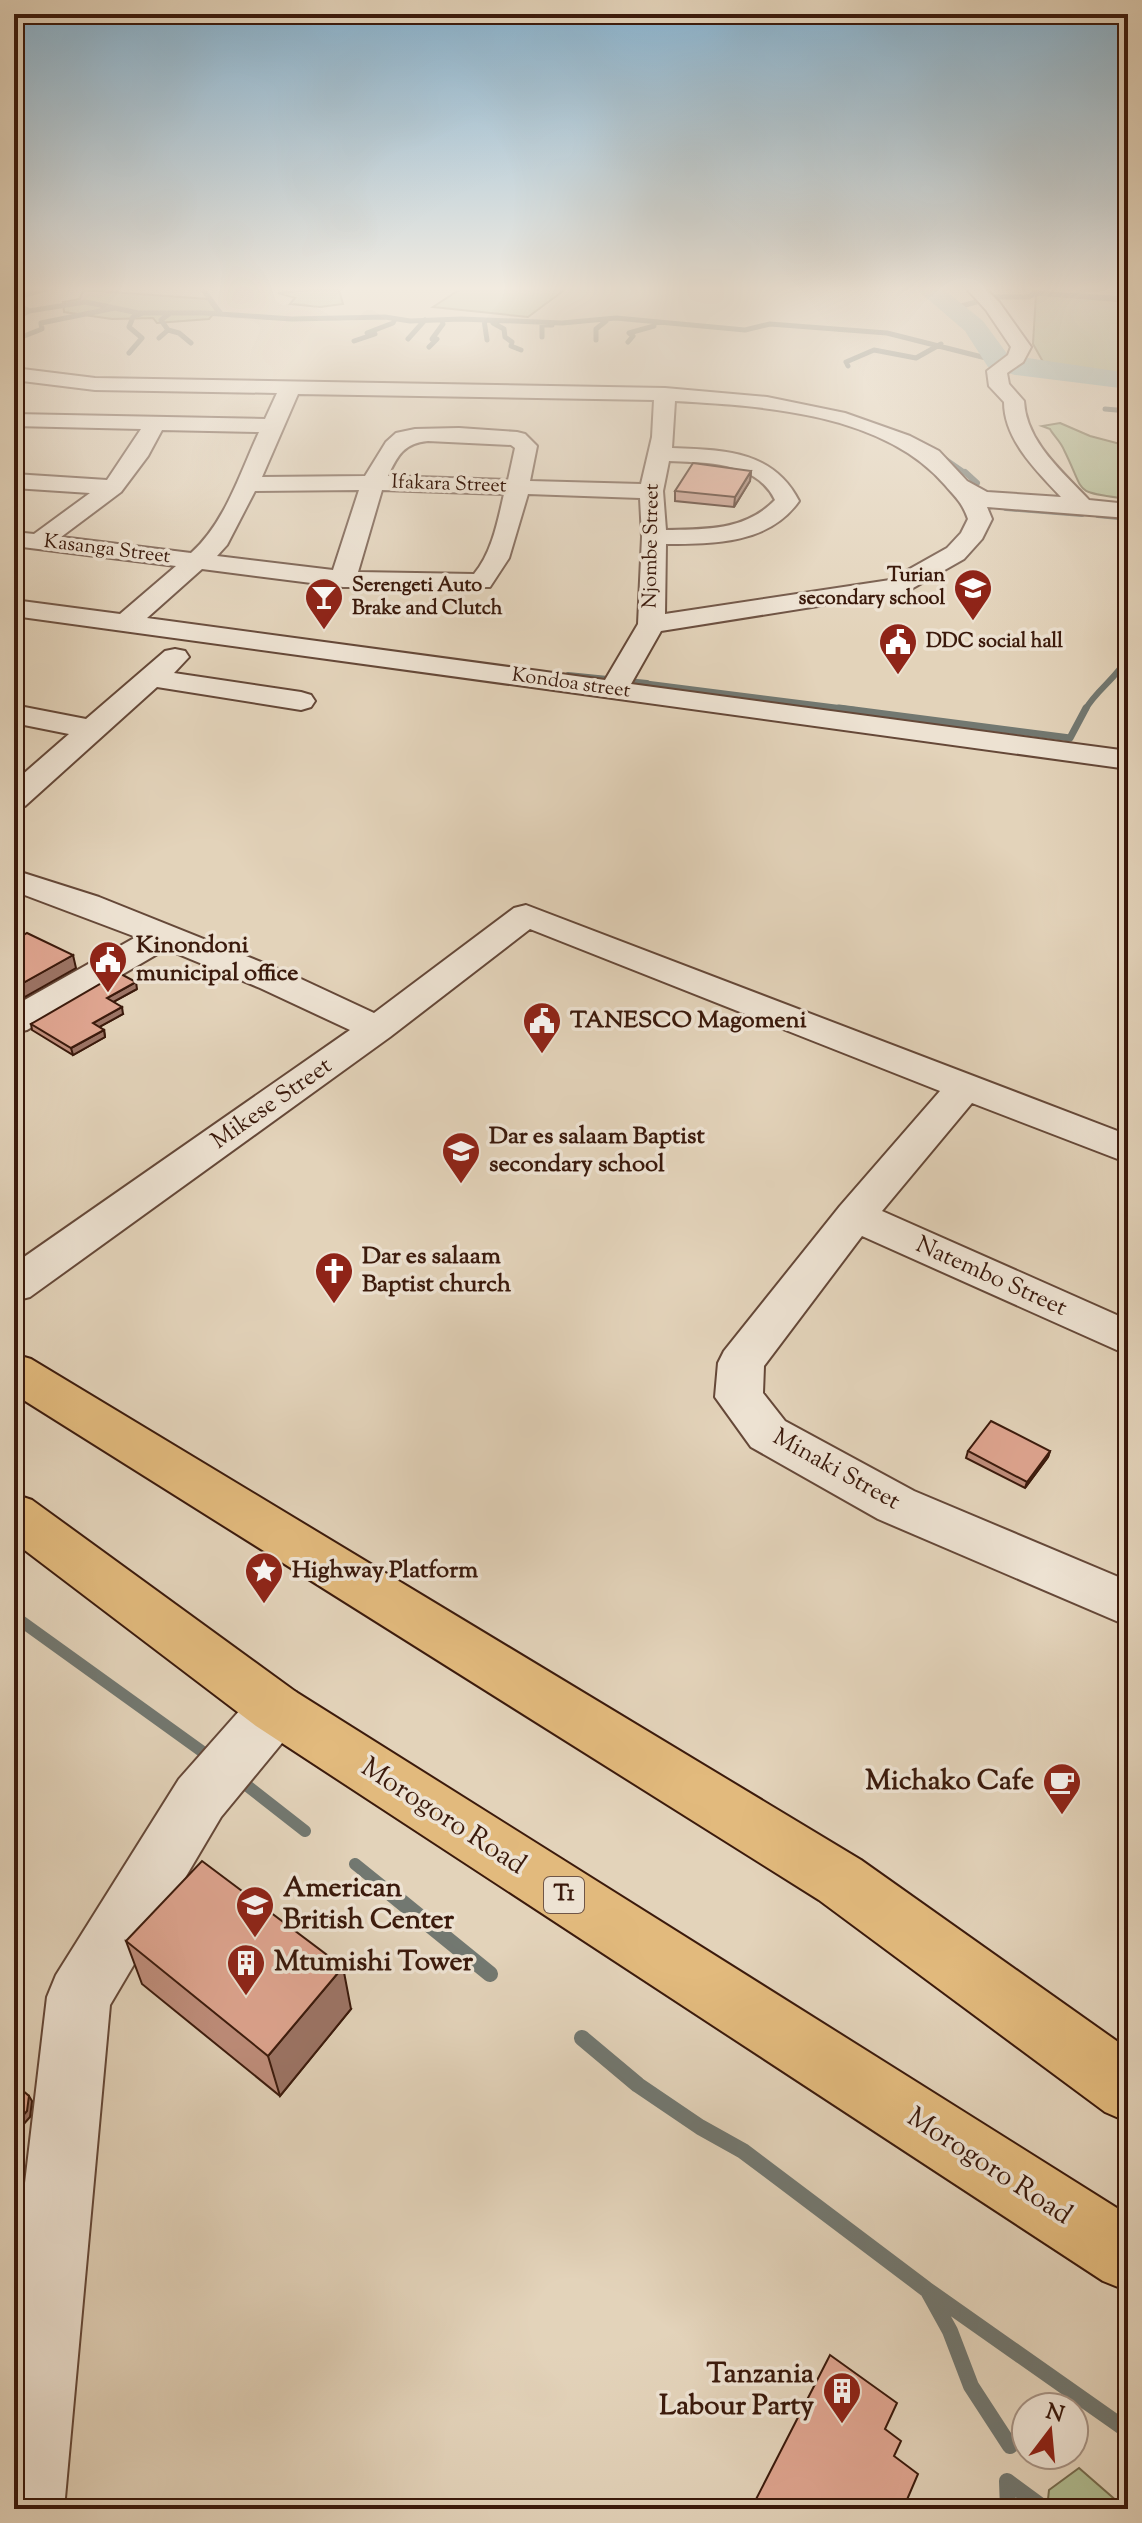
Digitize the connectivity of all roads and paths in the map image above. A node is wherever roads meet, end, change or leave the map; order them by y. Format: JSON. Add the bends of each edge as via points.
{"nodes":[{"id":1,"x":282,"y":406,"type":"edge"},
{"id":2,"x":664,"y":406,"type":"edge"},
{"id":3,"x":778,"y":406,"type":"edge"},
{"id":4,"x":1014,"y":406,"type":"edge"},
{"id":5,"x":14,"y":420,"type":"edge"},
{"id":6,"x":156,"y":422,"type":"junction"},
{"id":7,"x":273,"y":426,"type":"junction"},
{"id":8,"x":660,"y":454,"type":"junction"},
{"id":9,"x":14,"y":481,"type":"edge"},
{"id":10,"x":374,"y":483,"type":"junction"},
{"id":11,"x":247,"y":484,"type":"junction"},
{"id":12,"x":113,"y":487,"type":"junction"},
{"id":13,"x":517,"y":487,"type":"junction"},
{"id":14,"x":651,"y":491,"type":"junction"},
{"id":15,"x":971,"y":494,"type":"junction"},
{"id":16,"x":1082,"y":506,"type":"junction"},
{"id":17,"x":1128,"y":511,"type":"edge"},
{"id":18,"x":654,"y":537,"type":"junction"},
{"id":19,"x":14,"y":539,"type":"edge"},
{"id":20,"x":39,"y":542,"type":"junction"},
{"id":21,"x":199,"y":562,"type":"junction"},
{"id":22,"x":343,"y":579,"type":"junction"},
{"id":23,"x":14,"y":608,"type":"edge"},
{"id":24,"x":126,"y":623,"type":"junction"},
{"id":25,"x":651,"y":624,"type":"junction"},
{"id":26,"x":200,"y":634,"type":"junction"},
{"id":27,"x":153,"y":678,"type":"junction"},
{"id":28,"x":613,"y":690,"type":"junction"},
{"id":29,"x":301,"y":701,"type":"dead end"},
{"id":30,"x":14,"y":714,"type":"edge"},
{"id":31,"x":90,"y":731,"type":"junction"},
{"id":32,"x":1128,"y":760,"type":"edge"},
{"id":33,"x":14,"y":799,"type":"edge"},
{"id":34,"x":14,"y":880,"type":"edge"},
{"id":35,"x":161,"y":937,"type":"junction"},
{"id":36,"x":14,"y":1022,"type":"edge"},
{"id":37,"x":377,"y":1029,"type":"junction"},
{"id":38,"x":965,"y":1086,"type":"junction"},
{"id":39,"x":1128,"y":1150,"type":"edge"},
{"id":40,"x":855,"y":1216,"type":"junction"},
{"id":41,"x":14,"y":1286,"type":"edge"},
{"id":42,"x":1128,"y":1339,"type":"edge"},
{"id":43,"x":14,"y":1371,"type":"edge"},
{"id":44,"x":14,"y":1514,"type":"edge"},
{"id":45,"x":1128,"y":1604,"type":"edge"},
{"id":46,"x":276,"y":1709,"type":"junction"},
{"id":47,"x":1128,"y":2089,"type":"edge"},
{"id":48,"x":1128,"y":2256,"type":"edge"},
{"id":49,"x":23,"y":2418,"type":"edge"},
{"id":50,"x":25,"y":2509,"type":"edge"}],
"edges":[{"from":1,"to":7,"type":"street"},
{"from":2,"to":8,"type":"street","name":"Njombe Street"},
{"from":3,"to":15,"type":"street","via":[[863,426],[932,457]]},
{"from":4,"to":16,"type":"street","via":[[1017,429]]},
{"from":5,"to":6,"type":"street"},
{"from":6,"to":7,"type":"street"},
{"from":6,"to":12,"type":"street"},
{"from":7,"to":11,"type":"street"},
{"from":8,"to":14,"type":"street","name":"Njombe Street"},
{"from":8,"to":18,"type":"street","via":[[751,466],[784,490],[787,501],[761,524],[732,534]]},
{"from":9,"to":12,"type":"street"},
{"from":10,"to":11,"type":"street","name":"Ifakara Street"},
{"from":10,"to":13,"type":"street","name":"Ifakara Street"},
{"from":10,"to":13,"type":"street","via":[[396,442],[426,435],[524,442]]},
{"from":10,"to":22,"type":"street"},
{"from":11,"to":21,"type":"street","via":[[224,530]]},
{"from":12,"to":20,"type":"street"},
{"from":13,"to":14,"type":"street","name":"Ifakara Street"},
{"from":13,"to":22,"type":"street","name":"Kasanga Street","via":[[504,539],[489,577],[481,582]]},
{"from":14,"to":18,"type":"street","name":"Njombe Street"},
{"from":15,"to":16,"type":"street"},
{"from":15,"to":25,"type":"street","via":[[980,519],[966,543],[939,567],[897,587]]},
{"from":16,"to":17,"type":"street"},
{"from":18,"to":25,"type":"street","name":"Njombe Street"},
{"from":19,"to":20,"type":"street","name":"Kasanga Street"},
{"from":20,"to":21,"type":"street","name":"Kasanga Street"},
{"from":21,"to":22,"type":"street","name":"Kasanga Street"},
{"from":21,"to":24,"type":"street"},
{"from":23,"to":24,"type":"street","name":"Kondoa street"},
{"from":24,"to":26,"type":"street","name":"Kondoa street"},
{"from":25,"to":28,"type":"street","name":"Njombe Street"},
{"from":26,"to":27,"type":"street"},
{"from":26,"to":28,"type":"street","name":"Kondoa street"},
{"from":27,"to":29,"type":"street"},
{"from":27,"to":31,"type":"street"},
{"from":28,"to":32,"type":"street","name":"Kondoa street"},
{"from":30,"to":31,"type":"street"},
{"from":31,"to":33,"type":"street"},
{"from":34,"to":35,"type":"street","via":[[87,904]]},
{"from":35,"to":36,"type":"street"},
{"from":35,"to":37,"type":"street","via":[[273,980]]},
{"from":37,"to":38,"type":"street","name":"Mikese Street","via":[[526,915]]},
{"from":37,"to":41,"type":"street","name":"Mikese Street"},
{"from":38,"to":39,"type":"street"},
{"from":38,"to":40,"type":"street","name":"Minaki Street"},
{"from":40,"to":42,"type":"street","name":"Natembo Street"},
{"from":40,"to":45,"type":"street","name":"Minaki Street","via":[[741,1363],[739,1397],[768,1434],[896,1505]]},
{"from":43,"to":47,"type":"highway","via":[[840,1880]]},
{"from":44,"to":46,"type":"highway","name":"Morogoro Road","number":"T1"},
{"from":46,"to":48,"type":"highway","name":"Morogoro Road","number":"T1"},
{"from":46,"to":49,"type":"street","via":[[200,1798],[79,1997]]},
{"from":49,"to":50,"type":"street"}]}
